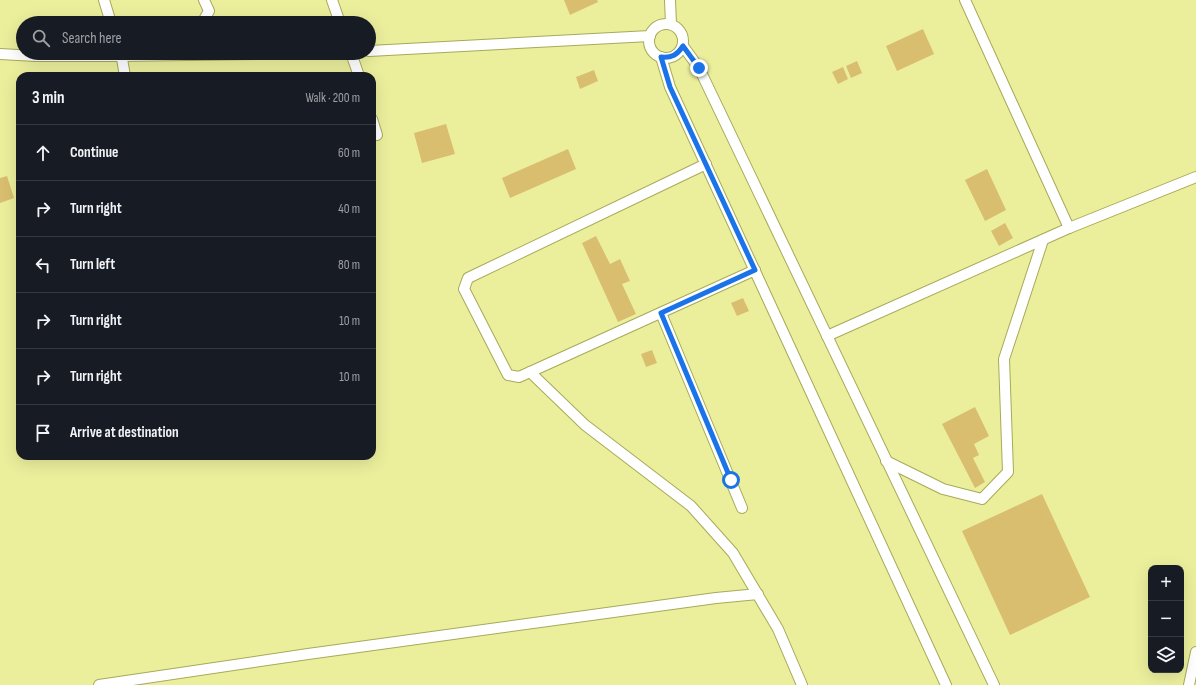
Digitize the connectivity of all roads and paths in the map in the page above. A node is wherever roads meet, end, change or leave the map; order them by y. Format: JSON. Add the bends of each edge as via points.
{"nodes":[{"id":1,"x":104,"y":0,"type":"edge"},
{"id":2,"x":204,"y":0,"type":"edge"},
{"id":3,"x":332,"y":0,"type":"edge"},
{"id":4,"x":670,"y":0,"type":"edge"},
{"id":5,"x":965,"y":0,"type":"edge"},
{"id":6,"x":109,"y":16,"type":"edge"},
{"id":7,"x":206,"y":16,"type":"edge"},
{"id":8,"x":338,"y":16,"type":"edge"},
{"id":9,"x":671,"y":24,"type":"junction"},
{"id":10,"x":650,"y":36,"type":"junction"},
{"id":11,"x":683,"y":46,"type":"junction"},
{"id":12,"x":376,"y":50,"type":"edge"},
{"id":13,"x":0,"y":54,"type":"edge"},
{"id":14,"x":16,"y":55,"type":"edge"},
{"id":15,"x":661,"y":57,"type":"junction"},
{"id":16,"x":122,"y":60,"type":"edge"},
{"id":17,"x":354,"y":60,"type":"edge"},
{"id":18,"x":124,"y":72,"type":"edge"},
{"id":19,"x":358,"y":72,"type":"edge"},
{"id":20,"x":376,"y":132,"type":"edge"},
{"id":21,"x":377,"y":135,"type":"dead end"},
{"id":22,"x":706,"y":164,"type":"junction"},
{"id":23,"x":1196,"y":176,"type":"edge"},
{"id":24,"x":1069,"y":228,"type":"junction"},
{"id":25,"x":1042,"y":240,"type":"junction"},
{"id":26,"x":755,"y":270,"type":"junction"},
{"id":27,"x":661,"y":313,"type":"junction"},
{"id":28,"x":827,"y":336,"type":"junction"},
{"id":29,"x":530,"y":372,"type":"junction"},
{"id":30,"x":886,"y":461,"type":"junction"},
{"id":31,"x":742,"y":508,"type":"dead end"},
{"id":32,"x":758,"y":594,"type":"junction"},
{"id":33,"x":1196,"y":652,"type":"edge"},
{"id":34,"x":99,"y":685,"type":"edge"},
{"id":35,"x":802,"y":685,"type":"edge"},
{"id":36,"x":946,"y":685,"type":"edge"},
{"id":37,"x":994,"y":685,"type":"edge"},
{"id":38,"x":1190,"y":685,"type":"edge"}],
"edges":[{"from":1,"to":6,"type":"lane"},
{"from":2,"to":7,"type":"lane","via":[[209,11]]},
{"from":3,"to":8,"type":"lane"},
{"from":4,"to":9,"type":"lane"},
{"from":5,"to":24,"type":"lane"},
{"from":9,"to":10,"type":"lane","via":[[662,23],[654,28]]},
{"from":9,"to":11,"type":"lane","via":[[680,29],[684,37]]},
{"from":10,"to":12,"type":"lane"},
{"from":10,"to":15,"type":"lane","via":[[649,44],[653,52]]},
{"from":11,"to":15,"type":"lane","via":[[678,54],[670,58]]},
{"from":11,"to":28,"type":"lane","via":[[699,68]]},
{"from":13,"to":14,"type":"lane"},
{"from":15,"to":22,"type":"lane","via":[[670,87]]},
{"from":16,"to":18,"type":"lane"},
{"from":17,"to":19,"type":"lane"},
{"from":20,"to":21,"type":"lane"},
{"from":22,"to":26,"type":"lane"},
{"from":22,"to":29,"type":"lane","via":[[468,278],[464,289],[508,375],[519,378]]},
{"from":23,"to":24,"type":"lane"},
{"from":24,"to":25,"type":"lane"},
{"from":25,"to":28,"type":"lane"},
{"from":25,"to":30,"type":"lane","via":[[1004,358],[1008,472],[982,499],[943,489]]},
{"from":26,"to":27,"type":"lane"},
{"from":26,"to":36,"type":"lane"},
{"from":27,"to":29,"type":"lane"},
{"from":27,"to":31,"type":"lane"},
{"from":28,"to":30,"type":"lane"},
{"from":29,"to":32,"type":"lane","via":[[585,425],[691,506],[733,553]]},
{"from":30,"to":37,"type":"lane"},
{"from":32,"to":34,"type":"lane","via":[[308,654]]},
{"from":32,"to":35,"type":"lane","via":[[778,629]]},
{"from":33,"to":38,"type":"lane"}]}
